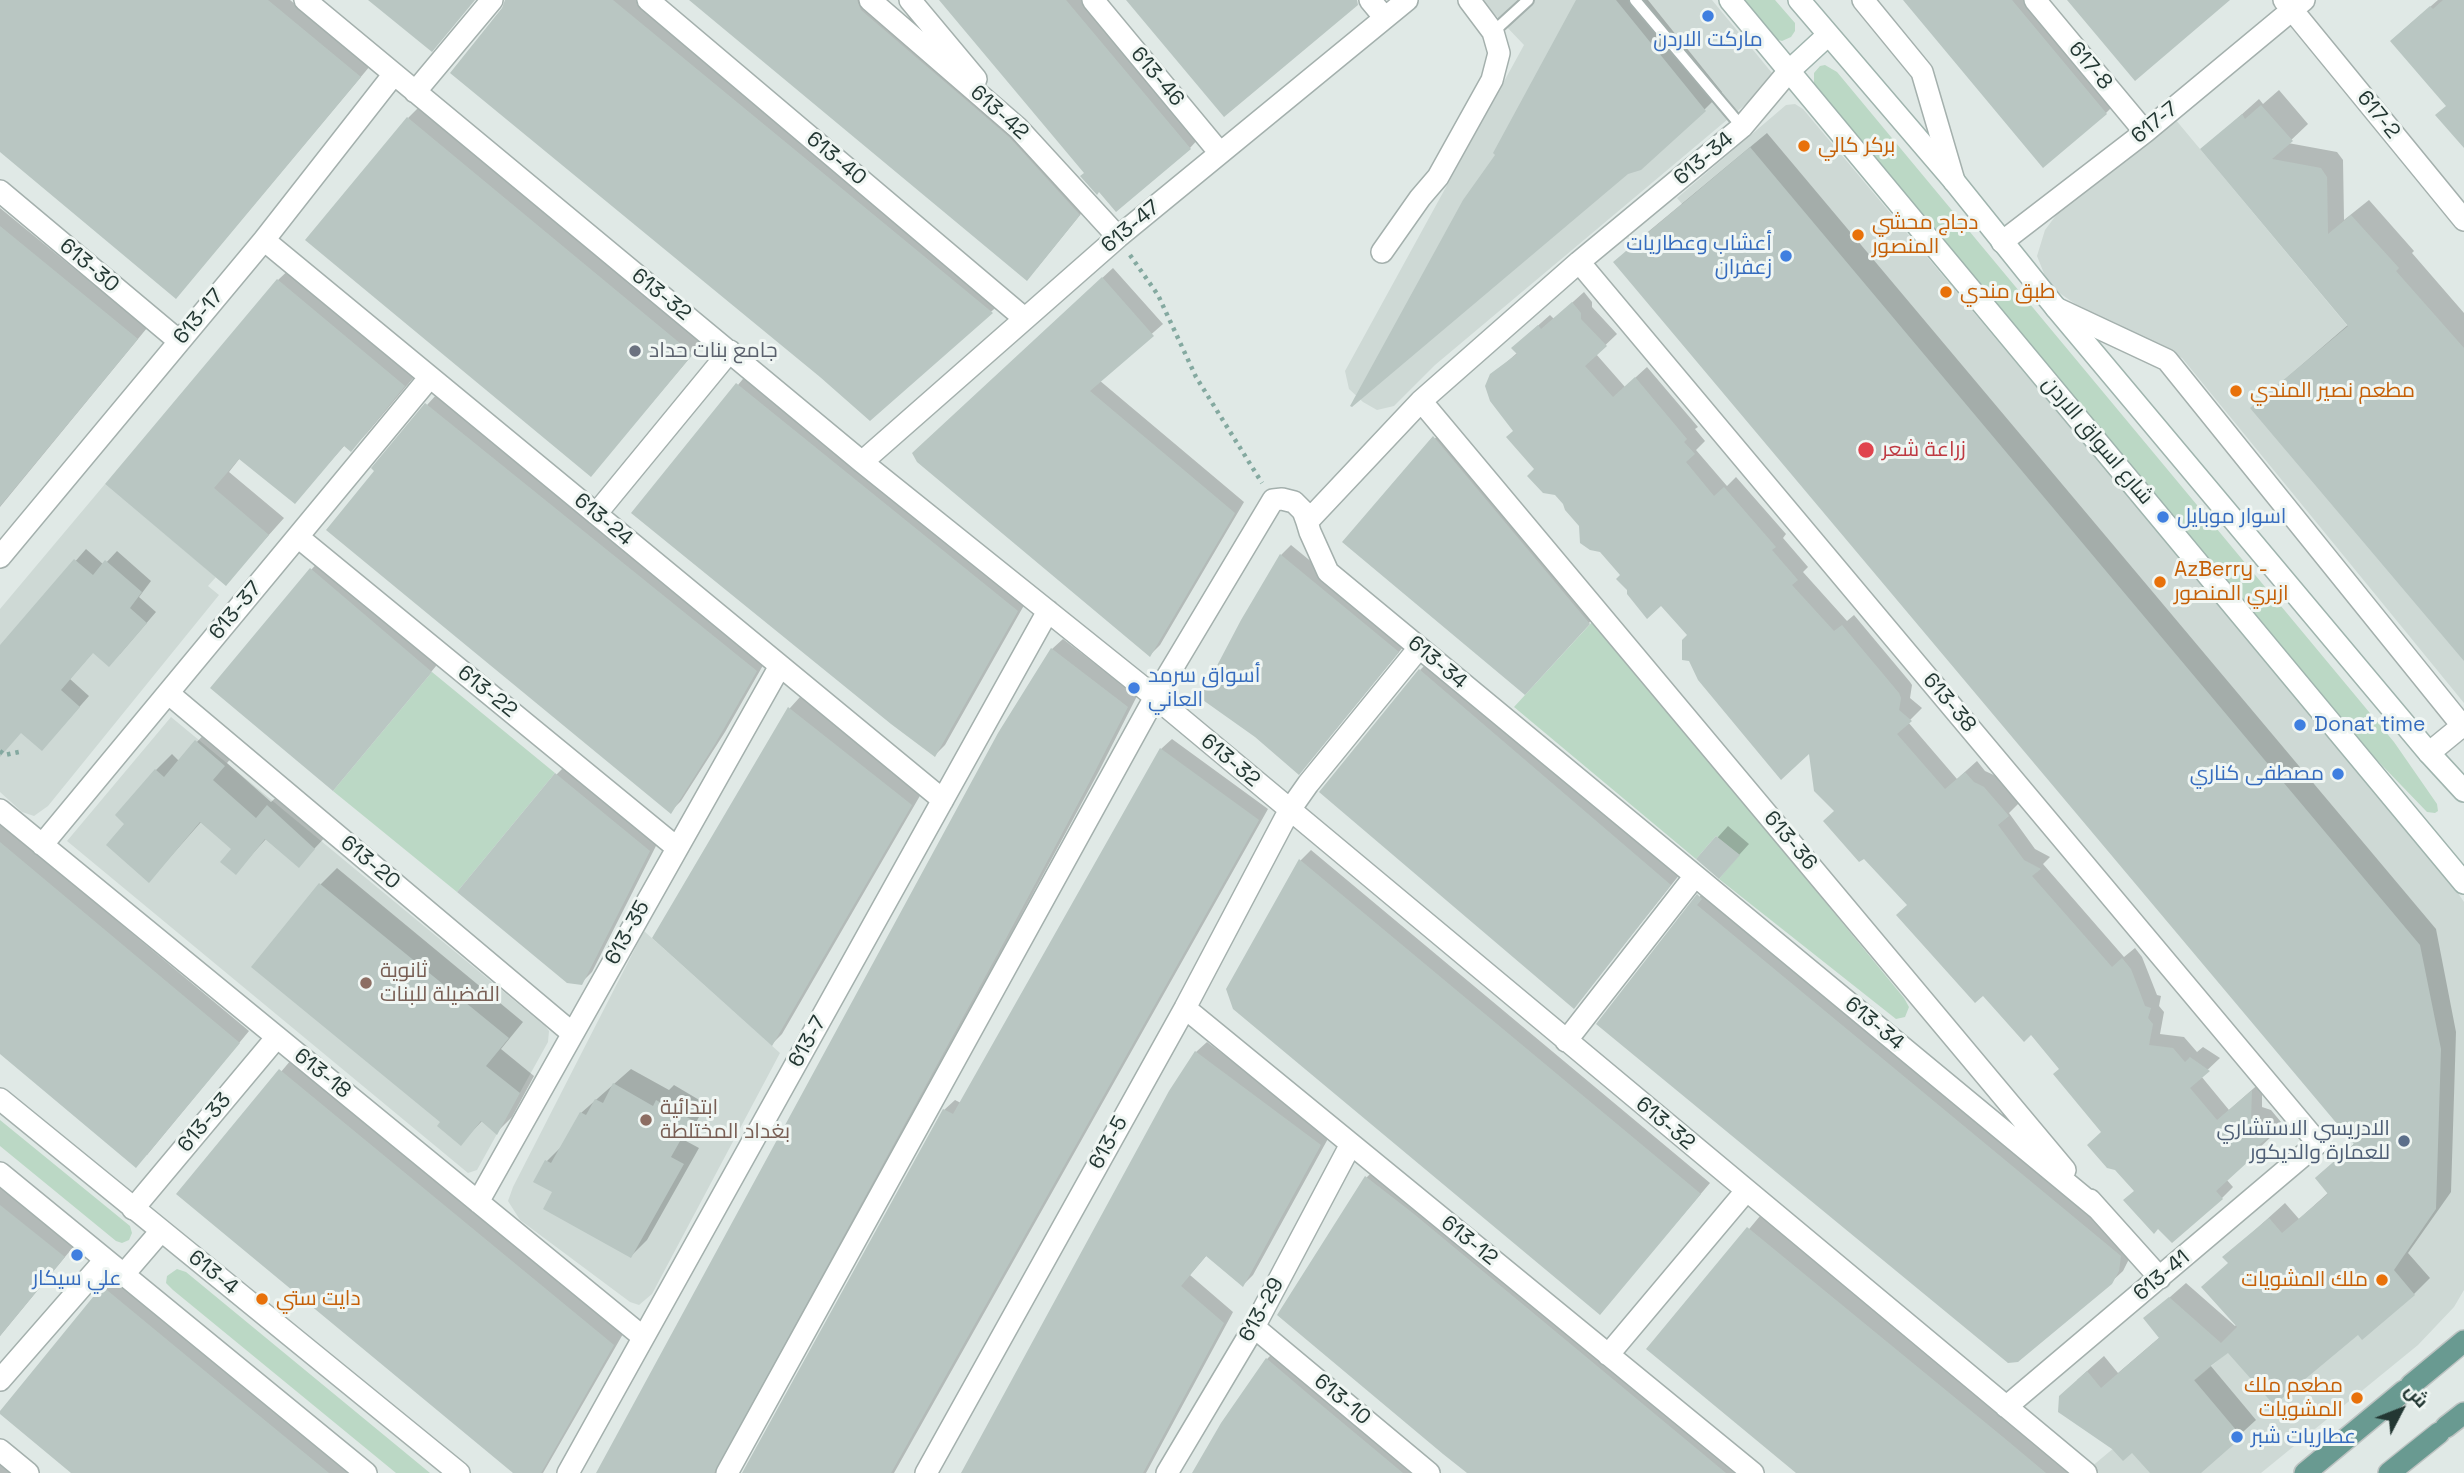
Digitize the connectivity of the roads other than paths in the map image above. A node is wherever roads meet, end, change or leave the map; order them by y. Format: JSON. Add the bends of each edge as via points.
{"nodes":[{"id":1,"x":305,"y":0,"type":"edge"},
{"id":2,"x":492,"y":0,"type":"edge"},
{"id":3,"x":648,"y":0,"type":"edge"},
{"id":4,"x":870,"y":0,"type":"edge"},
{"id":5,"x":910,"y":0,"type":"edge"},
{"id":6,"x":1093,"y":0,"type":"edge"},
{"id":7,"x":1370,"y":0,"type":"edge"},
{"id":8,"x":1407,"y":0,"type":"edge"},
{"id":9,"x":1469,"y":0,"type":"edge"},
{"id":10,"x":1528,"y":0,"type":"edge"},
{"id":11,"x":1635,"y":0,"type":"edge"},
{"id":12,"x":1730,"y":0,"type":"edge"},
{"id":13,"x":1799,"y":0,"type":"edge"},
{"id":14,"x":1863,"y":0,"type":"edge"},
{"id":15,"x":2035,"y":0,"type":"edge"},
{"id":16,"x":2293,"y":3,"type":"edge"},
{"id":17,"x":1385,"y":18,"type":"junction"},
{"id":18,"x":1493,"y":32,"type":"junction"},
{"id":19,"x":1828,"y":35,"type":"junction"},
{"id":20,"x":1789,"y":71,"type":"junction"},
{"id":21,"x":394,"y":74,"type":"junction"},
{"id":22,"x":415,"y":92,"type":"junction"},
{"id":23,"x":1742,"y":127,"type":"junction"},
{"id":24,"x":1018,"y":128,"type":"junction"},
{"id":25,"x":2144,"y":132,"type":"junction"},
{"id":26,"x":1220,"y":153,"type":"junction"},
{"id":27,"x":1954,"y":181,"type":"junction"},
{"id":28,"x":0,"y":191,"type":"edge"},
{"id":29,"x":2464,"y":220,"type":"edge"},
{"id":30,"x":1118,"y":237,"type":"junction"},
{"id":31,"x":264,"y":240,"type":"junction"},
{"id":32,"x":2002,"y":242,"type":"junction"},
{"id":33,"x":1382,"y":252,"type":"dead end"},
{"id":34,"x":1579,"y":262,"type":"junction"},
{"id":35,"x":2056,"y":308,"type":"junction"},
{"id":36,"x":1024,"y":318,"type":"junction"},
{"id":37,"x":178,"y":341,"type":"junction"},
{"id":38,"x":730,"y":351,"type":"junction"},
{"id":39,"x":430,"y":377,"type":"junction"},
{"id":40,"x":1421,"y":401,"type":"junction"},
{"id":41,"x":862,"y":462,"type":"junction"},
{"id":42,"x":596,"y":514,"type":"junction"},
{"id":43,"x":1307,"y":522,"type":"junction"},
{"id":44,"x":298,"y":537,"type":"junction"},
{"id":45,"x":0,"y":557,"type":"edge"},
{"id":46,"x":1048,"y":611,"type":"junction"},
{"id":47,"x":1419,"y":648,"type":"junction"},
{"id":48,"x":780,"y":666,"type":"junction"},
{"id":49,"x":168,"y":693,"type":"junction"},
{"id":50,"x":1155,"y":697,"type":"junction"},
{"id":51,"x":2463,"y":727,"type":"edge"},
{"id":52,"x":2429,"y":753,"type":"junction"},
{"id":53,"x":2464,"y":791,"type":"edge"},
{"id":54,"x":943,"y":800,"type":"junction"},
{"id":55,"x":0,"y":810,"type":"edge"},
{"id":56,"x":1289,"y":811,"type":"junction"},
{"id":57,"x":42,"y":845,"type":"junction"},
{"id":58,"x":676,"y":847,"type":"junction"},
{"id":59,"x":1695,"y":876,"type":"junction"},
{"id":60,"x":2464,"y":883,"type":"edge"},
{"id":61,"x":1185,"y":1008,"type":"junction"},
{"id":62,"x":572,"y":1032,"type":"junction"},
{"id":63,"x":277,"y":1037,"type":"junction"},
{"id":64,"x":1566,"y":1041,"type":"junction"},
{"id":65,"x":0,"y":1099,"type":"edge"},
{"id":66,"x":2318,"y":1143,"type":"joint"},
{"id":67,"x":1351,"y":1144,"type":"junction"},
{"id":68,"x":0,"y":1173,"type":"edge"},
{"id":69,"x":1746,"y":1191,"type":"junction"},
{"id":70,"x":478,"y":1202,"type":"junction"},
{"id":71,"x":133,"y":1209,"type":"junction"},
{"id":72,"x":2098,"y":1209,"type":"junction"},
{"id":73,"x":161,"y":1231,"type":"junction"},
{"id":74,"x":105,"y":1260,"type":"junction"},
{"id":75,"x":124,"y":1274,"type":"junction"},
{"id":76,"x":2160,"y":1278,"type":"junction"},
{"id":77,"x":1254,"y":1327,"type":"junction"},
{"id":78,"x":643,"y":1337,"type":"junction"},
{"id":79,"x":2464,"y":1341,"type":"edge"},
{"id":80,"x":1608,"y":1354,"type":"junction"},
{"id":81,"x":0,"y":1380,"type":"edge"},
{"id":82,"x":2006,"y":1407,"type":"junction"},
{"id":83,"x":2464,"y":1413,"type":"edge"},
{"id":84,"x":0,"y":1450,"type":"edge"},
{"id":85,"x":28,"y":1473,"type":"edge"},
{"id":86,"x":366,"y":1473,"type":"edge"},
{"id":87,"x":459,"y":1473,"type":"edge"},
{"id":88,"x":568,"y":1473,"type":"edge"},
{"id":89,"x":727,"y":1473,"type":"edge"},
{"id":90,"x":926,"y":1473,"type":"edge"},
{"id":91,"x":1167,"y":1473,"type":"edge"},
{"id":92,"x":1429,"y":1473,"type":"edge"},
{"id":93,"x":1753,"y":1473,"type":"edge"},
{"id":94,"x":2086,"y":1473,"type":"edge"},
{"id":95,"x":2305,"y":1473,"type":"edge"},
{"id":96,"x":2389,"y":1473,"type":"edge"}],
"edges":[{"from":1,"to":21,"type":"street","name":"613-32"},
{"from":2,"to":22,"type":"street"},
{"from":3,"to":36,"type":"street","name":"613-40"},
{"from":4,"to":24,"type":"street","name":"613-42"},
{"from":5,"to":24,"type":"street"},
{"from":6,"to":26,"type":"street","name":"613-46"},
{"from":7,"to":17,"type":"street"},
{"from":8,"to":17,"type":"street","name":"613-47"},
{"from":9,"to":18,"type":"street"},
{"from":10,"to":18,"type":"lane"},
{"from":11,"to":23,"type":"lane"},
{"from":12,"to":20,"type":"street","name":"شارع اسواق الاردن"},
{"from":13,"to":19,"type":"street"},
{"from":14,"to":27,"type":"street","via":[[1922,72]]},
{"from":15,"to":25,"type":"street","name":"617-8"},
{"from":16,"to":25,"type":"street","name":"617-7"},
{"from":16,"to":29,"type":"street","name":"617-2"},
{"from":17,"to":26,"type":"street","name":"613-47"},
{"from":18,"to":33,"type":"street","via":[[1499,53],[1492,80],[1438,177]]},
{"from":19,"to":20,"type":"street","name":"613-34"},
{"from":19,"to":27,"type":"street"},
{"from":20,"to":23,"type":"street","name":"613-34"},
{"from":20,"to":60,"type":"street","name":"شارع اسواق الاردن"},
{"from":21,"to":22,"type":"street","name":"613-32"},
{"from":21,"to":31,"type":"street","name":"613-17"},
{"from":22,"to":38,"type":"street","name":"613-32"},
{"from":23,"to":34,"type":"street","name":"613-34"},
{"from":24,"to":30,"type":"street","name":"613-42"},
{"from":25,"to":32,"type":"street","name":"617-7"},
{"from":26,"to":30,"type":"street","name":"613-47"},
{"from":27,"to":32,"type":"street"},
{"from":28,"to":37,"type":"street","name":"613-30"},
{"from":30,"to":36,"type":"street","name":"613-47"},
{"from":31,"to":37,"type":"street","name":"613-17"},
{"from":31,"to":39,"type":"street","name":"613-24"},
{"from":32,"to":35,"type":"street"},
{"from":34,"to":40,"type":"street","name":"613-34"},
{"from":34,"to":66,"type":"street","name":"613-38"},
{"from":35,"to":51,"type":"street","via":[[2167,360]]},
{"from":35,"to":52,"type":"street"},
{"from":36,"to":41,"type":"street","name":"613-47"},
{"from":37,"to":45,"type":"street","name":"613-17"},
{"from":38,"to":41,"type":"street","name":"613-32"},
{"from":38,"to":42,"type":"street"},
{"from":39,"to":42,"type":"street","name":"613-24"},
{"from":39,"to":44,"type":"street","name":"613-37"},
{"from":40,"to":43,"type":"street","name":"613-34"},
{"from":40,"to":72,"type":"street","name":"613-36"},
{"from":41,"to":46,"type":"street","name":"613-32"},
{"from":42,"to":48,"type":"street","name":"613-24"},
{"from":43,"to":47,"type":"street","name":"613-34","via":[[1328,572]]},
{"from":43,"to":50,"type":"street","via":[[1294,502],[1273,500]]},
{"from":44,"to":49,"type":"street","name":"613-37"},
{"from":44,"to":58,"type":"street","name":"613-22"},
{"from":46,"to":50,"type":"street","name":"613-32"},
{"from":46,"to":54,"type":"street","name":"613-7"},
{"from":47,"to":56,"type":"street","name":"613-5"},
{"from":47,"to":59,"type":"street","name":"613-34"},
{"from":48,"to":54,"type":"street","name":"613-24"},
{"from":48,"to":58,"type":"street","name":"613-35"},
{"from":49,"to":57,"type":"street","name":"613-37"},
{"from":49,"to":62,"type":"street","name":"613-20"},
{"from":50,"to":56,"type":"street","name":"613-32"},
{"from":50,"to":89,"type":"street"},
{"from":51,"to":52,"type":"street"},
{"from":52,"to":53,"type":"street"},
{"from":54,"to":78,"type":"street","name":"613-7"},
{"from":55,"to":57,"type":"street","name":"613-18"},
{"from":56,"to":61,"type":"street","name":"613-5"},
{"from":56,"to":64,"type":"street","name":"613-32"},
{"from":57,"to":63,"type":"street","name":"613-18"},
{"from":58,"to":62,"type":"street","name":"613-35"},
{"from":59,"to":64,"type":"street"},
{"from":59,"to":72,"type":"street","name":"613-34"},
{"from":61,"to":67,"type":"street","name":"613-12"},
{"from":61,"to":90,"type":"street","name":"613-5"},
{"from":62,"to":70,"type":"street","name":"613-35"},
{"from":63,"to":70,"type":"street","name":"613-18"},
{"from":63,"to":71,"type":"street","name":"613-33"},
{"from":64,"to":69,"type":"street","name":"613-32"},
{"from":65,"to":71,"type":"street","name":"613-4"},
{"from":66,"to":76,"type":"street","name":"613-41"},
{"from":67,"to":77,"type":"street","name":"613-29"},
{"from":67,"to":80,"type":"street","name":"613-12"},
{"from":68,"to":74,"type":"street"},
{"from":69,"to":80,"type":"street"},
{"from":69,"to":82,"type":"street","name":"613-32"},
{"from":70,"to":78,"type":"street","name":"613-18"},
{"from":71,"to":73,"type":"street","name":"613-4"},
{"from":72,"to":76,"type":"street","name":"613-36"},
{"from":73,"to":75,"type":"street"},
{"from":73,"to":87,"type":"street","name":"613-4"},
{"from":74,"to":75,"type":"street"},
{"from":74,"to":81,"type":"street"},
{"from":75,"to":86,"type":"street"},
{"from":76,"to":82,"type":"street","name":"613-41"},
{"from":77,"to":91,"type":"street","name":"613-29"},
{"from":77,"to":92,"type":"street","name":"613-10"},
{"from":78,"to":88,"type":"street","name":"613-7"},
{"from":79,"to":95,"type":"main road"},
{"from":80,"to":93,"type":"street","name":"613-12"},
{"from":82,"to":94,"type":"street","name":"613-32"},
{"from":83,"to":96,"type":"main road"},
{"from":84,"to":85,"type":"street"}]}
